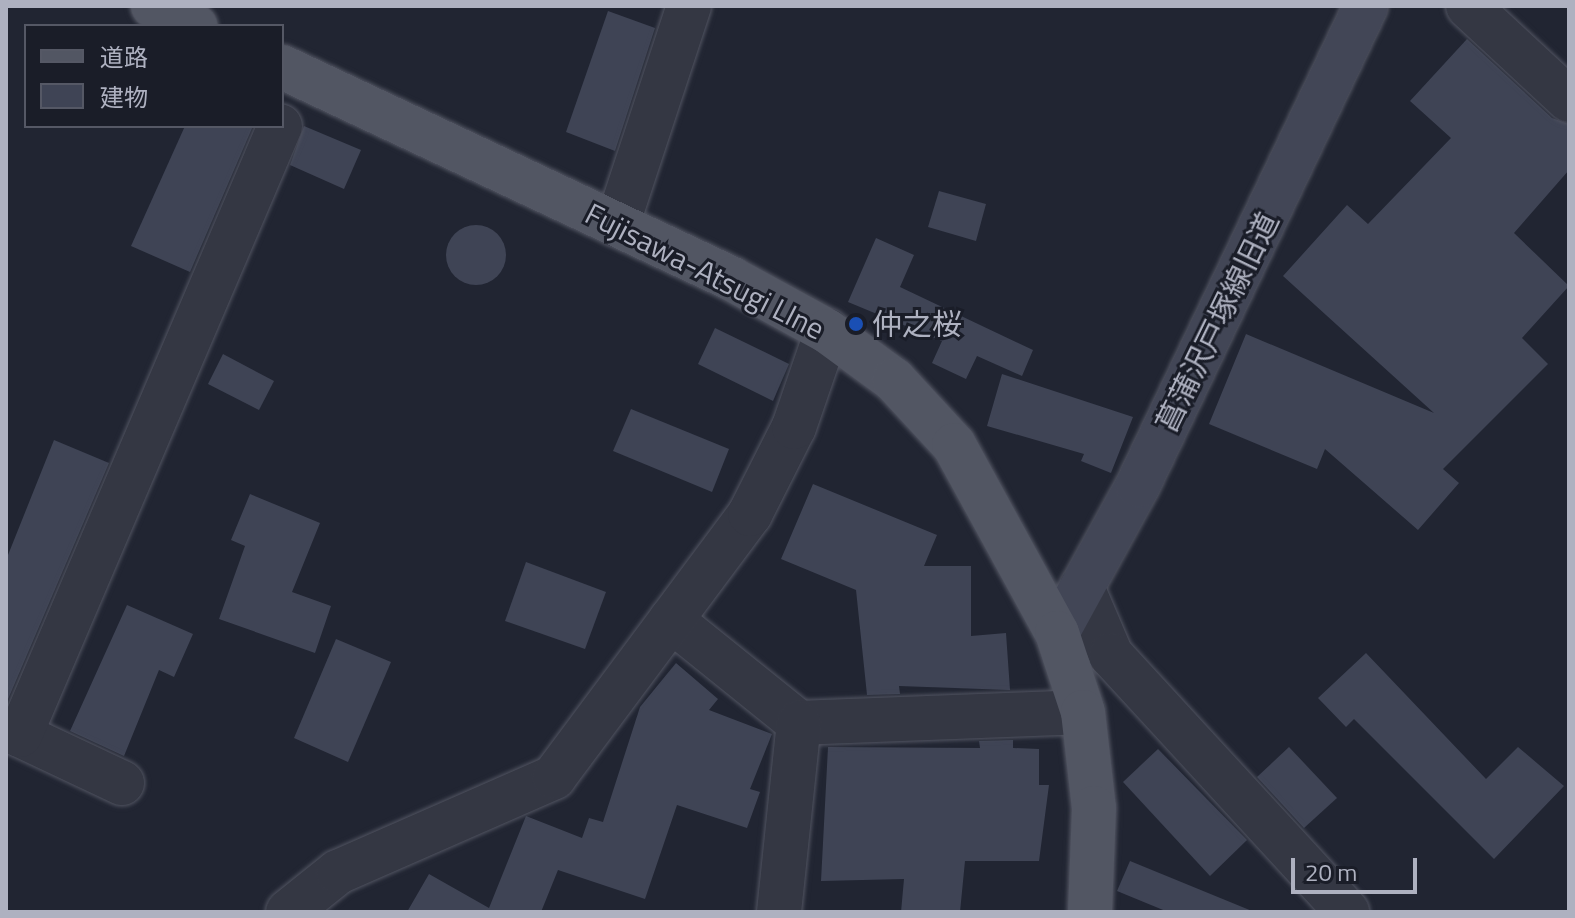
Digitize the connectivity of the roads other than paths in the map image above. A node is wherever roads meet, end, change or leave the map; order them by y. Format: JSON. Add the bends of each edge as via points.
{"nodes":[{"id":1,"x":153,"y":6,"type":"edge"},
{"id":2,"x":689,"y":6,"type":"edge"},
{"id":3,"x":1366,"y":6,"type":"edge"},
{"id":4,"x":1468,"y":6,"type":"edge"},
{"id":5,"x":191,"y":24,"type":"edge"},
{"id":6,"x":292,"y":72,"type":"edge"},
{"id":7,"x":1569,"y":100,"type":"edge"},
{"id":8,"x":284,"y":110,"type":"edge"},
{"id":9,"x":279,"y":128,"type":"edge"},
{"id":10,"x":617,"y":225,"type":"junction"},
{"id":11,"x":827,"y":331,"type":"junction"},
{"id":12,"x":1082,"y":587,"type":"junction"},
{"id":13,"x":671,"y":620,"type":"junction"},
{"id":14,"x":1057,"y":633,"type":"junction"},
{"id":15,"x":1083,"y":712,"type":"junction"},
{"id":16,"x":799,"y":723,"type":"junction"},
{"id":17,"x":122,"y":783,"type":"dead end"},
{"id":18,"x":302,"y":908,"type":"edge"},
{"id":19,"x":779,"y":912,"type":"edge"},
{"id":20,"x":1090,"y":912,"type":"edge"},
{"id":21,"x":1347,"y":912,"type":"edge"}],
"edges":[{"from":1,"to":5,"type":"main road"},
{"from":2,"to":10,"type":"street"},
{"from":3,"to":12,"type":"street","name":"菖蒲沢戸塚線旧道"},
{"from":4,"to":7,"type":"street"},
{"from":6,"to":8,"type":"street"},
{"from":6,"to":10,"type":"main road","name":"Fujisawa-Atsugi LIne"},
{"from":9,"to":17,"type":"street","via":[[20,735]]},
{"from":10,"to":11,"type":"main road","name":"Fujisawa-Atsugi LIne"},
{"from":11,"to":13,"type":"street","via":[[794,427],[750,514]]},
{"from":11,"to":14,"type":"main road","name":"Fujisawa-Atsugi LIne","via":[[894,380],[954,445]]},
{"from":12,"to":14,"type":"street","name":"菖蒲沢戸塚線旧道"},
{"from":12,"to":21,"type":"street","via":[[1111,655]]},
{"from":13,"to":16,"type":"street"},
{"from":13,"to":18,"type":"street","via":[[554,777],[338,872]]},
{"from":14,"to":15,"type":"main road","name":"Fujisawa-Atsugi LIne"},
{"from":15,"to":16,"type":"street"},
{"from":15,"to":20,"type":"main road","name":"Fujisawa-Atsugi LIne","via":[[1094,808]]},
{"from":16,"to":19,"type":"street"}]}
